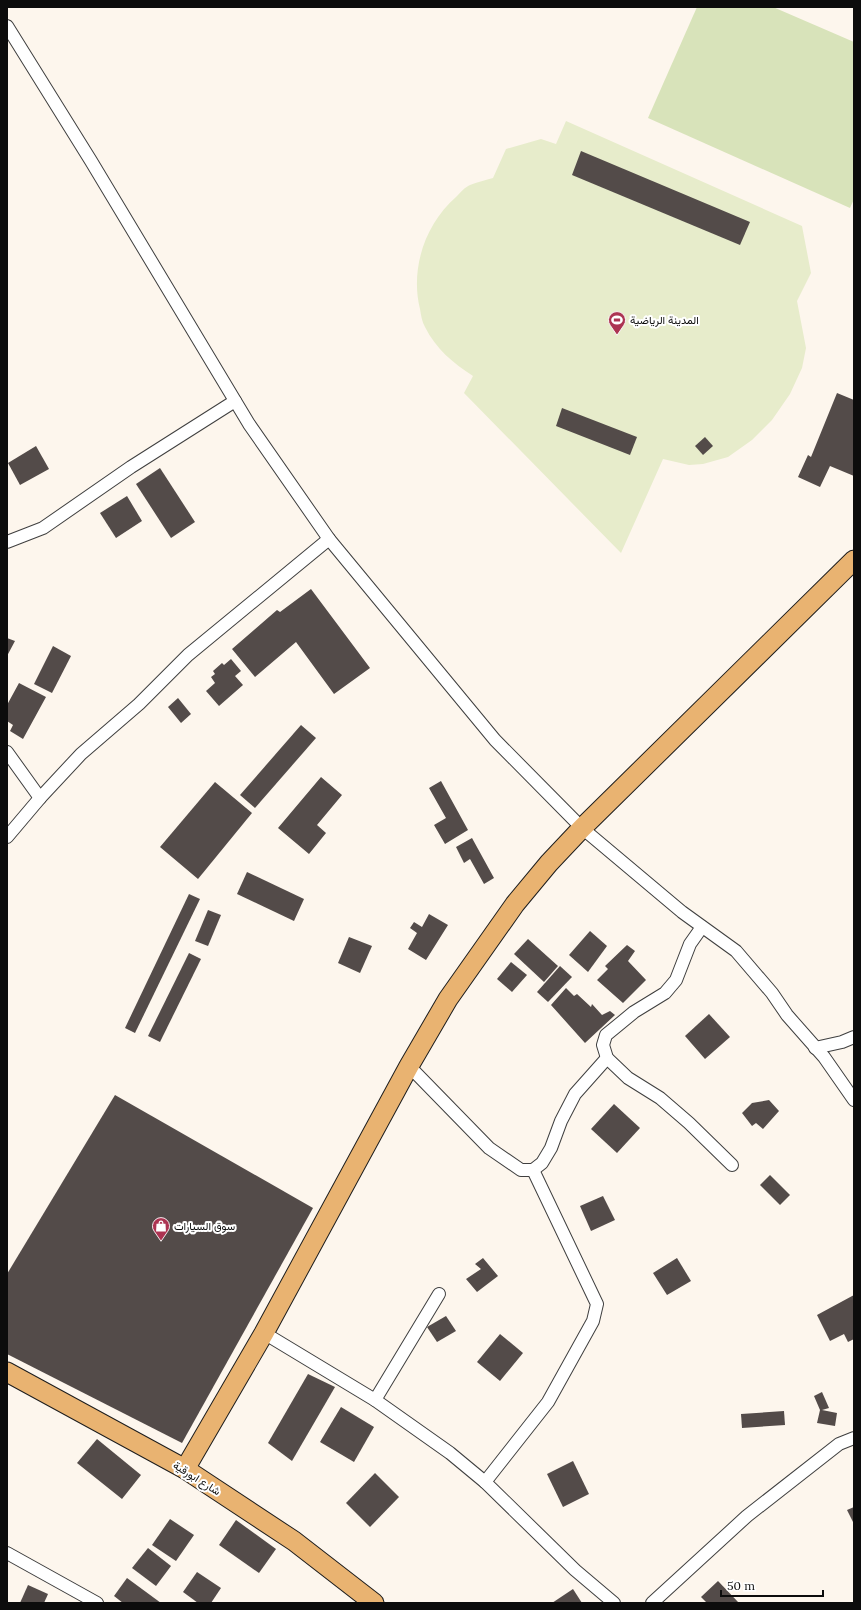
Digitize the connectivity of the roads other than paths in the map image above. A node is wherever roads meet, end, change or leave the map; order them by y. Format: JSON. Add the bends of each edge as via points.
{"nodes":[{"id":1,"x":7,"y":26,"type":"edge"},
{"id":2,"x":235,"y":401,"type":"junction"},
{"id":3,"x":329,"y":539,"type":"junction"},
{"id":4,"x":7,"y":542,"type":"edge"},
{"id":5,"x":854,"y":560,"type":"edge"},
{"id":6,"x":7,"y":752,"type":"edge"},
{"id":7,"x":40,"y":798,"type":"junction"},
{"id":8,"x":582,"y":828,"type":"junction"},
{"id":9,"x":7,"y":837,"type":"edge"},
{"id":10,"x":702,"y":927,"type":"junction"},
{"id":11,"x":854,"y":1037,"type":"edge"},
{"id":12,"x":815,"y":1048,"type":"junction"},
{"id":13,"x":607,"y":1058,"type":"junction"},
{"id":14,"x":409,"y":1066,"type":"junction"},
{"id":15,"x":854,"y":1100,"type":"edge"},
{"id":16,"x":732,"y":1165,"type":"dead end"},
{"id":17,"x":533,"y":1170,"type":"junction"},
{"id":18,"x":440,"y":1294,"type":"dead end"},
{"id":19,"x":264,"y":1333,"type":"junction"},
{"id":20,"x":7,"y":1372,"type":"edge"},
{"id":21,"x":375,"y":1400,"type":"junction"},
{"id":22,"x":854,"y":1438,"type":"edge"},
{"id":23,"x":185,"y":1469,"type":"junction"},
{"id":24,"x":485,"y":1482,"type":"junction"},
{"id":25,"x":7,"y":1553,"type":"edge"},
{"id":26,"x":97,"y":1603,"type":"edge"},
{"id":27,"x":374,"y":1603,"type":"edge"},
{"id":28,"x":614,"y":1603,"type":"edge"},
{"id":29,"x":652,"y":1603,"type":"edge"}],
"edges":[{"from":1,"to":2,"type":"street"},
{"from":2,"to":3,"type":"street"},
{"from":2,"to":4,"type":"street","via":[[131,467],[43,528]]},
{"from":3,"to":7,"type":"street","via":[[188,655],[139,704],[81,754]]},
{"from":3,"to":8,"type":"street","via":[[495,740]]},
{"from":5,"to":8,"type":"main road"},
{"from":6,"to":7,"type":"street"},
{"from":7,"to":9,"type":"street"},
{"from":8,"to":10,"type":"street"},
{"from":8,"to":14,"type":"main road","via":[[515,904],[448,999]]},
{"from":10,"to":12,"type":"street","via":[[736,951],[756,972]]},
{"from":10,"to":13,"type":"street","via":[[690,944],[676,980],[665,993],[606,1034],[602,1045]]},
{"from":11,"to":12,"type":"street"},
{"from":12,"to":15,"type":"street"},
{"from":13,"to":16,"type":"street","via":[[628,1078],[660,1098]]},
{"from":13,"to":17,"type":"street","via":[[575,1094],[551,1148],[542,1163]]},
{"from":14,"to":17,"type":"street","via":[[489,1148],[521,1170]]},
{"from":14,"to":19,"type":"main road"},
{"from":17,"to":24,"type":"street","via":[[597,1304],[596,1311],[593,1321],[548,1402]]},
{"from":18,"to":21,"type":"street"},
{"from":19,"to":21,"type":"street"},
{"from":19,"to":23,"type":"main road"},
{"from":20,"to":23,"type":"main road","name":"شارع ابورقية"},
{"from":21,"to":24,"type":"street","via":[[450,1453]]},
{"from":22,"to":29,"type":"street","via":[[838,1444],[747,1516]]},
{"from":23,"to":27,"type":"main road","name":"شارع ابورقية","via":[[294,1541]]},
{"from":24,"to":28,"type":"street","via":[[575,1570]]},
{"from":25,"to":26,"type":"street"}]}
